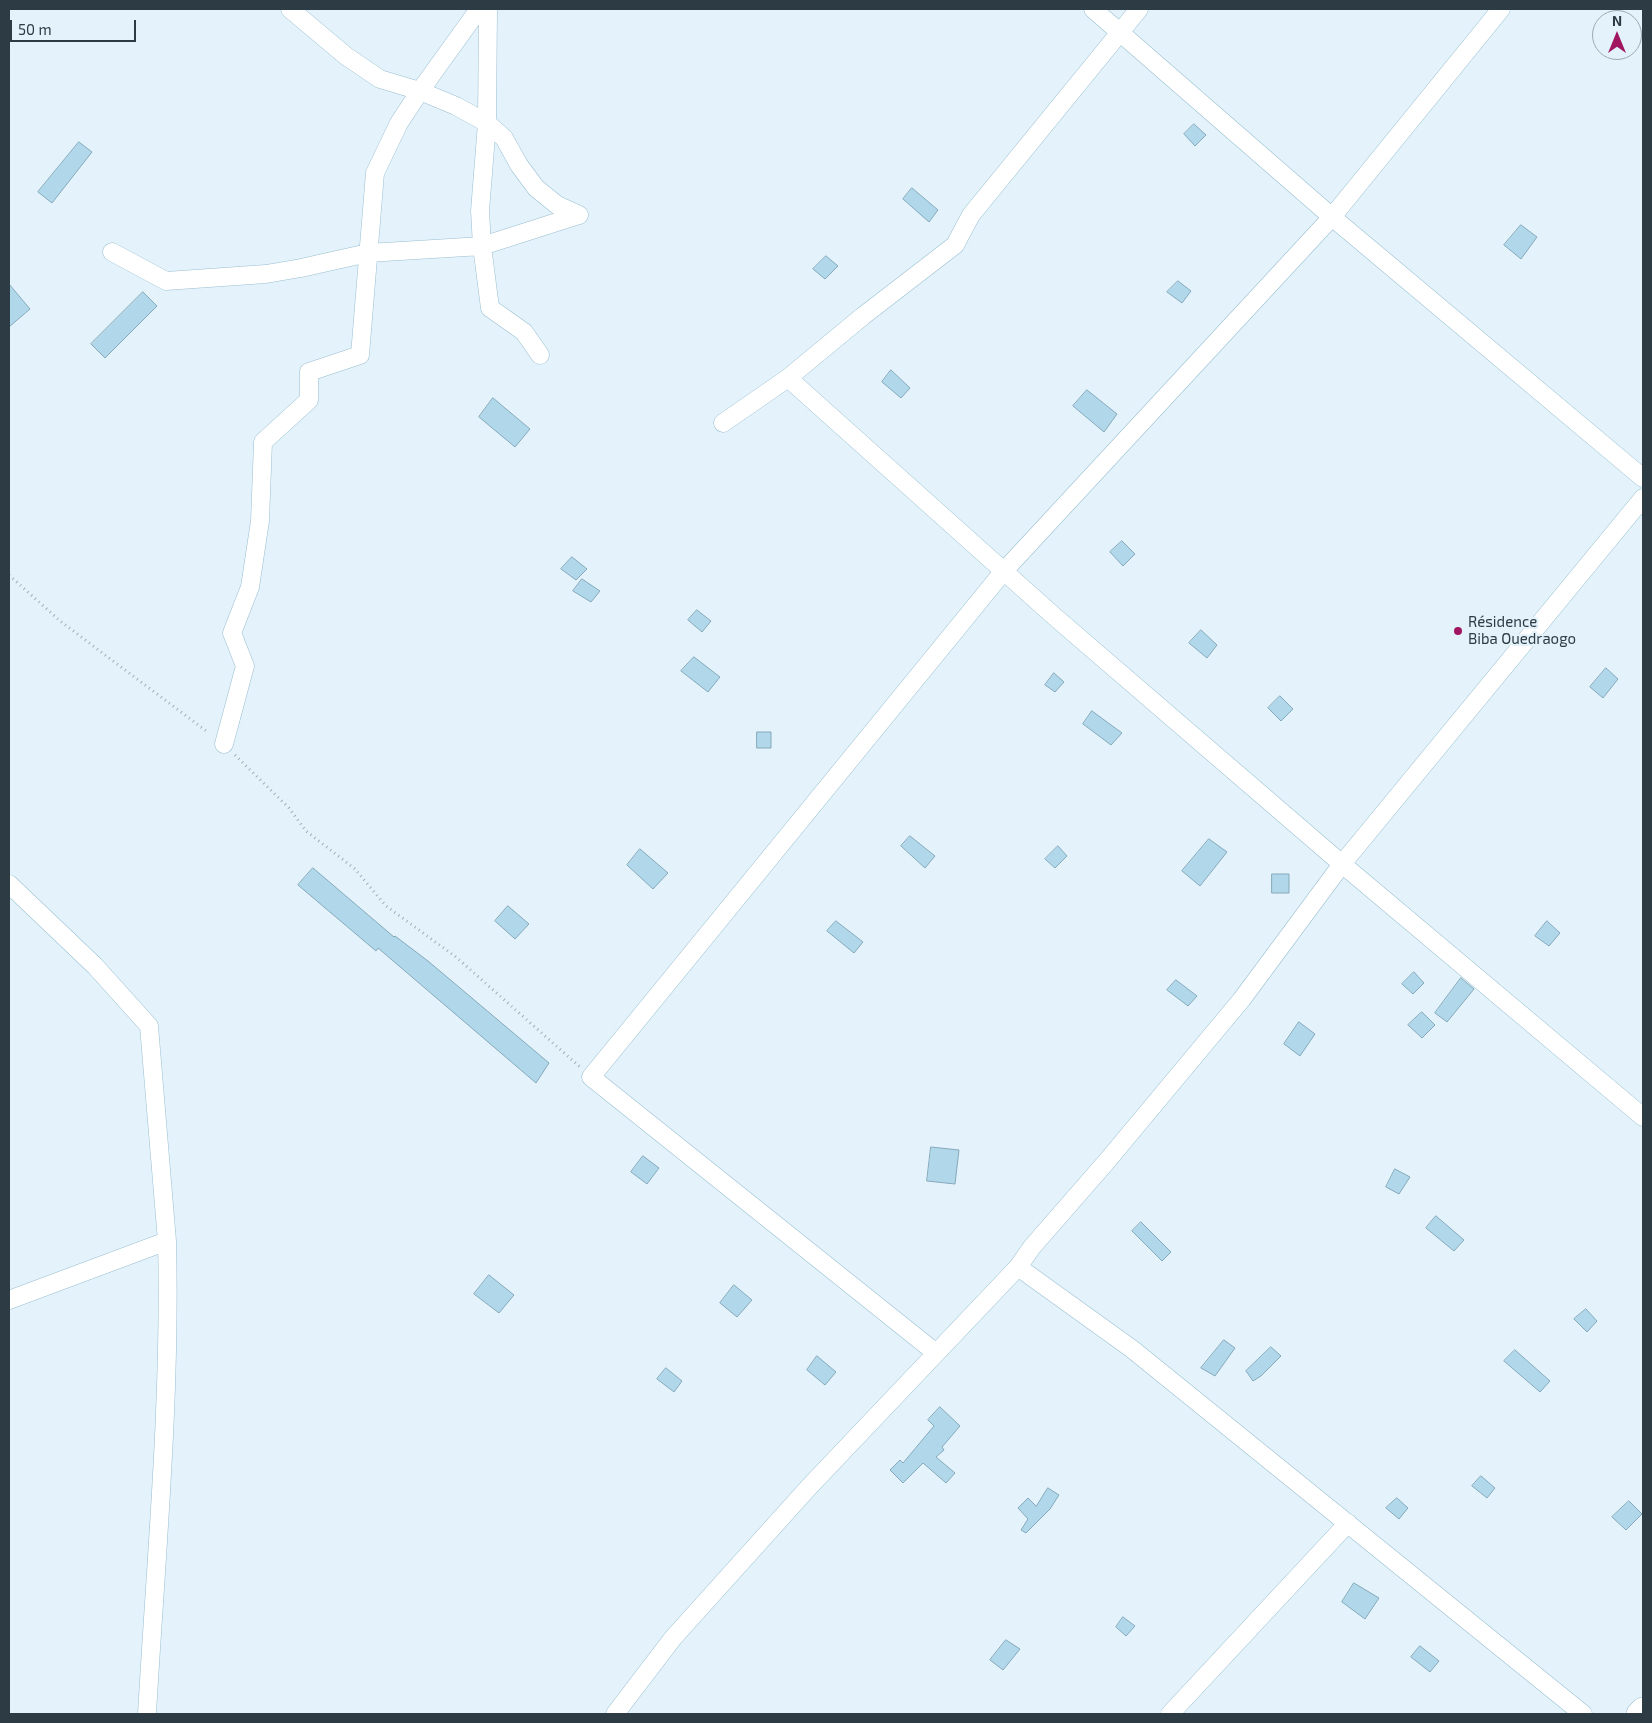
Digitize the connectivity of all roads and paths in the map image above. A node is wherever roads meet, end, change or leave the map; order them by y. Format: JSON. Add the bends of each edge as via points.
{"nodes":[{"id":1,"x":290,"y":9,"type":"edge"},
{"id":2,"x":479,"y":9,"type":"edge"},
{"id":3,"x":488,"y":9,"type":"edge"},
{"id":4,"x":1092,"y":9,"type":"edge"},
{"id":5,"x":1139,"y":9,"type":"edge"},
{"id":6,"x":1500,"y":9,"type":"edge"},
{"id":7,"x":1120,"y":33,"type":"junction"},
{"id":8,"x":420,"y":91,"type":"junction"},
{"id":9,"x":487,"y":123,"type":"junction"},
{"id":10,"x":1332,"y":217,"type":"junction"},
{"id":11,"x":482,"y":246,"type":"junction"},
{"id":12,"x":112,"y":252,"type":"dead end"},
{"id":13,"x":368,"y":253,"type":"junction"},
{"id":14,"x":540,"y":355,"type":"dead end"},
{"id":15,"x":788,"y":378,"type":"junction"},
{"id":16,"x":723,"y":423,"type":"dead end"},
{"id":17,"x":1643,"y":478,"type":"edge"},
{"id":18,"x":1643,"y":498,"type":"edge"},
{"id":19,"x":1003,"y":572,"type":"junction"},
{"id":20,"x":9,"y":575,"type":"edge"},
{"id":21,"x":224,"y":744,"type":"junction"},
{"id":22,"x":1342,"y":864,"type":"junction"},
{"id":23,"x":9,"y":884,"type":"edge"},
{"id":24,"x":591,"y":1077,"type":"junction"},
{"id":25,"x":1643,"y":1117,"type":"edge"},
{"id":26,"x":167,"y":1241,"type":"junction"},
{"id":27,"x":1018,"y":1267,"type":"junction"},
{"id":28,"x":9,"y":1300,"type":"edge"},
{"id":29,"x":936,"y":1353,"type":"junction"},
{"id":30,"x":1348,"y":1523,"type":"junction"},
{"id":31,"x":1643,"y":1710,"type":"edge"},
{"id":32,"x":147,"y":1714,"type":"edge"},
{"id":33,"x":615,"y":1714,"type":"edge"},
{"id":34,"x":1170,"y":1714,"type":"edge"},
{"id":35,"x":1583,"y":1714,"type":"edge"},
{"id":36,"x":1639,"y":1714,"type":"edge"}],
"edges":[{"from":1,"to":8,"type":"street","via":[[346,56],[380,78]]},
{"from":2,"to":8,"type":"street"},
{"from":3,"to":9,"type":"street"},
{"from":4,"to":7,"type":"street"},
{"from":5,"to":7,"type":"street"},
{"from":6,"to":10,"type":"street"},
{"from":7,"to":10,"type":"street"},
{"from":7,"to":15,"type":"street","via":[[971,215],[955,244]]},
{"from":8,"to":9,"type":"street"},
{"from":8,"to":13,"type":"street","via":[[399,123],[375,173]]},
{"from":9,"to":11,"type":"street","via":[[480,211]]},
{"from":9,"to":11,"type":"street","via":[[504,138],[536,188],[579,215]]},
{"from":10,"to":17,"type":"street"},
{"from":10,"to":19,"type":"street"},
{"from":11,"to":13,"type":"street"},
{"from":11,"to":14,"type":"street","via":[[490,308],[524,332]]},
{"from":12,"to":13,"type":"street","via":[[166,282],[266,274]]},
{"from":13,"to":21,"type":"street","via":[[360,355],[309,372],[309,400],[263,442],[260,521],[250,587],[232,632],[245,666]]},
{"from":15,"to":16,"type":"street"},
{"from":15,"to":19,"type":"street"},
{"from":18,"to":22,"type":"street"},
{"from":19,"to":22,"type":"street"},
{"from":19,"to":24,"type":"street"},
{"from":20,"to":21,"type":"path","via":[[60,621]]},
{"from":21,"to":24,"type":"path","via":[[289,808],[306,831],[355,869],[386,906],[456,957]]},
{"from":22,"to":25,"type":"street"},
{"from":22,"to":27,"type":"street","via":[[1242,999]]},
{"from":23,"to":26,"type":"street","via":[[94,966],[148,1026]]},
{"from":24,"to":29,"type":"street"},
{"from":26,"to":28,"type":"street"},
{"from":26,"to":32,"type":"street","via":[[164,1413]]},
{"from":27,"to":29,"type":"street"},
{"from":27,"to":30,"type":"street","via":[[1132,1348]]},
{"from":29,"to":33,"type":"street","via":[[673,1638]]},
{"from":30,"to":34,"type":"street"},
{"from":30,"to":35,"type":"street"},
{"from":31,"to":36,"type":"main road"}]}
